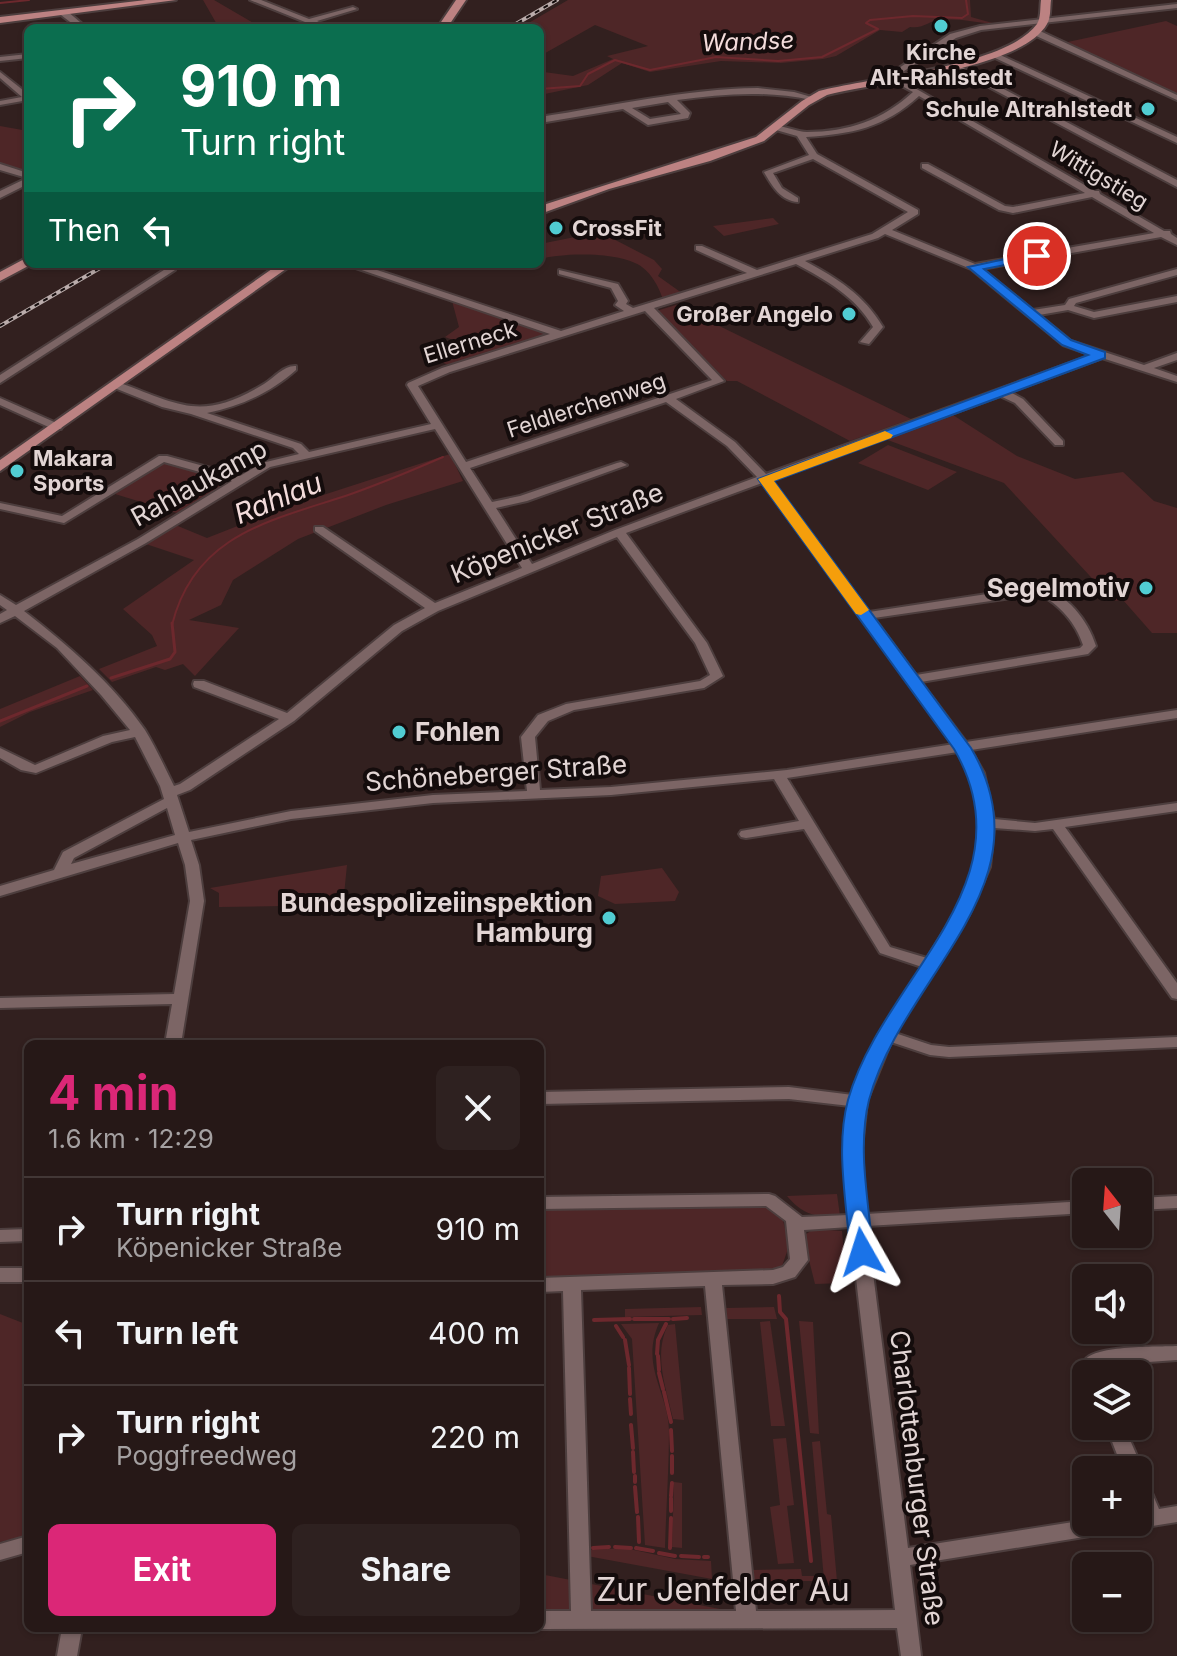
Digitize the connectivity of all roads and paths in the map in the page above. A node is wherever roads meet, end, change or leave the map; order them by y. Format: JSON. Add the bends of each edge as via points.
{"nodes":[{"id":1,"x":167,"y":0,"type":"edge"},
{"id":2,"x":254,"y":0,"type":"edge"},
{"id":3,"x":461,"y":0,"type":"edge"},
{"id":4,"x":1046,"y":0,"type":"edge"},
{"id":5,"x":1175,"y":7,"type":"edge"},
{"id":6,"x":353,"y":9,"type":"dead end"},
{"id":7,"x":64,"y":13,"type":"junction"},
{"id":8,"x":1048,"y":18,"type":"junction"},
{"id":9,"x":0,"y":20,"type":"edge"},
{"id":10,"x":308,"y":21,"type":"junction"},
{"id":11,"x":78,"y":24,"type":"edge"},
{"id":12,"x":316,"y":24,"type":"edge"},
{"id":13,"x":445,"y":24,"type":"edge"},
{"id":14,"x":1037,"y":33,"type":"junction"},
{"id":15,"x":996,"y":55,"type":"junction"},
{"id":16,"x":24,"y":56,"type":"edge"},
{"id":17,"x":0,"y":59,"type":"edge"},
{"id":18,"x":956,"y":66,"type":"junction"},
{"id":19,"x":0,"y":74,"type":"edge"},
{"id":20,"x":897,"y":76,"type":"junction"},
{"id":21,"x":918,"y":92,"type":"junction"},
{"id":22,"x":24,"y":95,"type":"edge"},
{"id":23,"x":811,"y":98,"type":"junction"},
{"id":24,"x":1177,"y":98,"type":"edge"},
{"id":25,"x":24,"y":99,"type":"edge"},
{"id":26,"x":670,"y":99,"type":"junction"},
{"id":27,"x":0,"y":103,"type":"edge"},
{"id":28,"x":624,"y":106,"type":"junction"},
{"id":29,"x":544,"y":108,"type":"edge"},
{"id":30,"x":565,"y":115,"type":"junction"},
{"id":31,"x":544,"y":119,"type":"edge"},
{"id":32,"x":779,"y":128,"type":"junction"},
{"id":33,"x":801,"y":135,"type":"junction"},
{"id":34,"x":1177,"y":140,"type":"edge"},
{"id":35,"x":814,"y":156,"type":"junction"},
{"id":36,"x":925,"y":166,"type":"dead end"},
{"id":37,"x":4,"y":168,"type":"edge"},
{"id":38,"x":24,"y":176,"type":"edge"},
{"id":39,"x":24,"y":180,"type":"edge"},
{"id":40,"x":1177,"y":184,"type":"edge"},
{"id":41,"x":1096,"y":193,"type":"junction"},
{"id":42,"x":0,"y":195,"type":"edge"},
{"id":43,"x":795,"y":200,"type":"dead end"},
{"id":44,"x":544,"y":209,"type":"edge"},
{"id":45,"x":887,"y":231,"type":"junction"},
{"id":46,"x":1177,"y":231,"type":"edge"},
{"id":47,"x":1163,"y":233,"type":"junction"},
{"id":48,"x":1177,"y":242,"type":"edge"},
{"id":49,"x":699,"y":248,"type":"dead end"},
{"id":50,"x":798,"y":261,"type":"junction"},
{"id":51,"x":24,"y":263,"type":"edge"},
{"id":52,"x":974,"y":267,"type":"junction"},
{"id":53,"x":281,"y":268,"type":"edge"},
{"id":54,"x":361,"y":268,"type":"edge"},
{"id":55,"x":170,"y":270,"type":"dead end"},
{"id":56,"x":562,"y":272,"type":"dead end"},
{"id":57,"x":1177,"y":272,"type":"edge"},
{"id":58,"x":758,"y":274,"type":"junction"},
{"id":59,"x":0,"y":277,"type":"edge"},
{"id":60,"x":1177,"y":299,"type":"edge"},
{"id":61,"x":1068,"y":307,"type":"junction"},
{"id":62,"x":648,"y":308,"type":"junction"},
{"id":63,"x":633,"y":312,"type":"junction"},
{"id":64,"x":1032,"y":313,"type":"junction"},
{"id":65,"x":563,"y":335,"type":"junction"},
{"id":66,"x":865,"y":342,"type":"dead end"},
{"id":67,"x":1101,"y":355,"type":"junction"},
{"id":68,"x":1177,"y":356,"type":"edge"},
{"id":69,"x":292,"y":368,"type":"dead end"},
{"id":70,"x":1144,"y":368,"type":"junction"},
{"id":71,"x":1177,"y":379,"type":"edge"},
{"id":72,"x":0,"y":380,"type":"edge"},
{"id":73,"x":116,"y":385,"type":"junction"},
{"id":74,"x":1003,"y":393,"type":"junction"},
{"id":75,"x":669,"y":399,"type":"junction"},
{"id":76,"x":0,"y":401,"type":"edge"},
{"id":77,"x":192,"y":411,"type":"junction"},
{"id":78,"x":435,"y":426,"type":"junction"},
{"id":79,"x":57,"y":427,"type":"junction"},
{"id":80,"x":1059,"y":443,"type":"dead end"},
{"id":81,"x":305,"y":454,"type":"junction"},
{"id":82,"x":621,"y":465,"type":"dead end"},
{"id":83,"x":464,"y":466,"type":"junction"},
{"id":84,"x":0,"y":467,"type":"edge"},
{"id":85,"x":765,"y":479,"type":"junction"},
{"id":86,"x":240,"y":480,"type":"junction"},
{"id":87,"x":0,"y":506,"type":"edge"},
{"id":88,"x":489,"y":506,"type":"junction"},
{"id":89,"x":319,"y":529,"type":"dead end"},
{"id":90,"x":619,"y":532,"type":"junction"},
{"id":91,"x":529,"y":569,"type":"junction"},
{"id":92,"x":0,"y":599,"type":"edge"},
{"id":93,"x":434,"y":608,"type":"junction"},
{"id":94,"x":18,"y":611,"type":"junction"},
{"id":95,"x":865,"y":616,"type":"junction"},
{"id":96,"x":0,"y":619,"type":"edge"},
{"id":97,"x":912,"y":680,"type":"junction"},
{"id":98,"x":199,"y":684,"type":"dead end"},
{"id":99,"x":1177,"y":712,"type":"edge"},
{"id":100,"x":289,"y":718,"type":"junction"},
{"id":101,"x":139,"y":732,"type":"junction"},
{"id":102,"x":998,"y":742,"type":"junction"},
{"id":103,"x":963,"y":748,"type":"junction"},
{"id":104,"x":0,"y":752,"type":"edge"},
{"id":105,"x":977,"y":773,"type":"junction"},
{"id":106,"x":778,"y":775,"type":"junction"},
{"id":107,"x":534,"y":794,"type":"junction"},
{"id":108,"x":170,"y":797,"type":"junction"},
{"id":109,"x":1177,"y":807,"type":"edge"},
{"id":110,"x":988,"y":823,"type":"junction"},
{"id":111,"x":806,"y":824,"type":"junction"},
{"id":112,"x":1057,"y":825,"type":"junction"},
{"id":113,"x":746,"y":834,"type":"dead end"},
{"id":114,"x":183,"y":837,"type":"junction"},
{"id":115,"x":61,"y":871,"type":"junction"},
{"id":116,"x":0,"y":891,"type":"edge"},
{"id":117,"x":930,"y":964,"type":"junction"},
{"id":118,"x":1177,"y":994,"type":"edge"},
{"id":119,"x":181,"y":999,"type":"junction"},
{"id":120,"x":0,"y":1003,"type":"edge"},
{"id":121,"x":886,"y":1035,"type":"junction"},
{"id":122,"x":174,"y":1040,"type":"edge"},
{"id":123,"x":1177,"y":1042,"type":"edge"},
{"id":124,"x":544,"y":1098,"type":"edge"},
{"id":125,"x":859,"y":1101,"type":"junction"},
{"id":126,"x":1177,"y":1202,"type":"edge"},
{"id":127,"x":544,"y":1203,"type":"edge"},
{"id":128,"x":1152,"y":1203,"type":"edge"},
{"id":129,"x":1072,"y":1208,"type":"edge"},
{"id":130,"x":858,"y":1222,"type":"junction"},
{"id":131,"x":796,"y":1224,"type":"junction"},
{"id":132,"x":24,"y":1235,"type":"edge"},
{"id":133,"x":0,"y":1236,"type":"edge"},
{"id":134,"x":0,"y":1275,"type":"edge"},
{"id":135,"x":24,"y":1275,"type":"edge"},
{"id":136,"x":713,"y":1281,"type":"junction"},
{"id":137,"x":572,"y":1284,"type":"junction"},
{"id":138,"x":544,"y":1285,"type":"edge"},
{"id":139,"x":1177,"y":1353,"type":"edge"},
{"id":140,"x":1098,"y":1360,"type":"edge"},
{"id":141,"x":1177,"y":1514,"type":"edge"},
{"id":142,"x":1152,"y":1518,"type":"edge"},
{"id":143,"x":1072,"y":1531,"type":"edge"},
{"id":144,"x":899,"y":1558,"type":"junction"},
{"id":145,"x":907,"y":1619,"type":"junction"},
{"id":146,"x":544,"y":1620,"type":"edge"},
{"id":147,"x":747,"y":1620,"type":"junction"},
{"id":148,"x":581,"y":1621,"type":"junction"},
{"id":149,"x":71,"y":1632,"type":"edge"},
{"id":150,"x":67,"y":1656,"type":"edge"},
{"id":151,"x":911,"y":1656,"type":"edge"}],
"edges":[{"from":1,"to":7,"type":"main road"},
{"from":2,"to":10,"type":"street"},
{"from":3,"to":13,"type":"main road"},
{"from":4,"to":8,"type":"main road"},
{"from":5,"to":8,"type":"street"},
{"from":6,"to":10,"type":"street"},
{"from":7,"to":9,"type":"main road"},
{"from":7,"to":11,"type":"street"},
{"from":8,"to":14,"type":"main road"},
{"from":8,"to":20,"type":"street","via":[[953,36]]},
{"from":10,"to":12,"type":"street"},
{"from":14,"to":15,"type":"main road"},
{"from":14,"to":24,"type":"street"},
{"from":15,"to":18,"type":"main road"},
{"from":15,"to":34,"type":"street"},
{"from":16,"to":17,"type":"street"},
{"from":18,"to":20,"type":"main road"},
{"from":18,"to":40,"type":"street"},
{"from":19,"to":22,"type":"street"},
{"from":20,"to":21,"type":"street","name":"Wittigstieg"},
{"from":20,"to":23,"type":"main road"},
{"from":21,"to":33,"type":"street","via":[[884,121]]},
{"from":21,"to":41,"type":"street","name":"Wittigstieg"},
{"from":23,"to":26,"type":"street","via":[[737,91]]},
{"from":23,"to":32,"type":"main road"},
{"from":25,"to":27,"type":"street"},
{"from":26,"to":28,"type":"street"},
{"from":26,"to":28,"type":"street","via":[[685,116],[641,121]]},
{"from":28,"to":30,"type":"street"},
{"from":29,"to":30,"type":"street"},
{"from":30,"to":31,"type":"street"},
{"from":32,"to":33,"type":"street"},
{"from":32,"to":44,"type":"main road","via":[[703,161],[612,184]]},
{"from":33,"to":35,"type":"street","name":"Ellerneck"},
{"from":35,"to":43,"type":"street","via":[[768,172],[779,190]]},
{"from":35,"to":45,"type":"street","name":"Ellerneck","via":[[915,212]]},
{"from":36,"to":41,"type":"street","via":[[1013,210]]},
{"from":37,"to":38,"type":"street"},
{"from":39,"to":42,"type":"street"},
{"from":41,"to":47,"type":"street","name":"Wittigstieg"},
{"from":45,"to":50,"type":"street","name":"Ellerneck"},
{"from":45,"to":52,"type":"street"},
{"from":46,"to":47,"type":"street"},
{"from":47,"to":48,"type":"street","name":"Wittigstieg"},
{"from":47,"to":52,"type":"street"},
{"from":49,"to":58,"type":"street"},
{"from":50,"to":58,"type":"street","name":"Ellerneck"},
{"from":50,"to":66,"type":"street","via":[[840,284],[863,305],[878,327]]},
{"from":51,"to":59,"type":"main road"},
{"from":52,"to":64,"type":"street"},
{"from":53,"to":73,"type":"main road"},
{"from":54,"to":65,"type":"street"},
{"from":55,"to":72,"type":"street"},
{"from":56,"to":63,"type":"street","via":[[615,286],[620,305]]},
{"from":57,"to":61,"type":"street","via":[[1072,301]]},
{"from":58,"to":62,"type":"street","name":"Ellerneck"},
{"from":60,"to":61,"type":"street","via":[[1094,315]]},
{"from":61,"to":64,"type":"street"},
{"from":62,"to":63,"type":"street","name":"Ellerneck"},
{"from":62,"to":75,"type":"street","name":"Feldlerchenweg","via":[[719,381]]},
{"from":63,"to":65,"type":"street","name":"Ellerneck"},
{"from":64,"to":67,"type":"street","via":[[1067,343]]},
{"from":65,"to":78,"type":"street","name":"Ellerneck","via":[[412,385]]},
{"from":67,"to":70,"type":"street"},
{"from":67,"to":74,"type":"street","name":"Köpenicker Straße"},
{"from":68,"to":70,"type":"street"},
{"from":69,"to":77,"type":"street","via":[[248,396]]},
{"from":70,"to":71,"type":"street"},
{"from":73,"to":77,"type":"street"},
{"from":73,"to":79,"type":"main road"},
{"from":74,"to":80,"type":"street","via":[[1019,401]]},
{"from":74,"to":85,"type":"street","name":"Köpenicker Straße"},
{"from":75,"to":83,"type":"street","name":"Feldlerchenweg"},
{"from":75,"to":85,"type":"street","name":"Charlottenburger Straße","via":[[731,444]]},
{"from":76,"to":79,"type":"street"},
{"from":77,"to":81,"type":"street","via":[[297,446]]},
{"from":78,"to":81,"type":"street","name":"Rahlaukamp"},
{"from":78,"to":83,"type":"street","name":"Ellerneck"},
{"from":79,"to":84,"type":"main road"},
{"from":81,"to":86,"type":"street","name":"Rahlaukamp","via":[[266,465]]},
{"from":82,"to":88,"type":"street"},
{"from":83,"to":88,"type":"street","name":"Ellerneck"},
{"from":85,"to":90,"type":"street","name":"Köpenicker Straße"},
{"from":85,"to":95,"type":"street","name":"Charlottenburger Straße"},
{"from":86,"to":87,"type":"street","via":[[168,457],[64,520]]},
{"from":86,"to":94,"type":"street","name":"Rahlaukamp"},
{"from":88,"to":91,"type":"street","name":"Ellerneck"},
{"from":89,"to":93,"type":"street"},
{"from":90,"to":91,"type":"street","name":"Köpenicker Straße"},
{"from":90,"to":107,"type":"street","via":[[701,643],[717,676],[704,684],[571,707],[543,718],[528,737]]},
{"from":91,"to":93,"type":"street","name":"Köpenicker Straße"},
{"from":92,"to":94,"type":"street"},
{"from":93,"to":100,"type":"street","name":"Köpenicker Straße","via":[[398,628]]},
{"from":94,"to":96,"type":"street","name":"Rahlaukamp"},
{"from":94,"to":101,"type":"street","via":[[77,662]]},
{"from":95,"to":97,"type":"street","name":"Charlottenburger Straße"},
{"from":95,"to":97,"type":"street","via":[[1040,590],[1053,595],[1090,646]]},
{"from":97,"to":103,"type":"street","name":"Charlottenburger Straße"},
{"from":98,"to":100,"type":"street"},
{"from":99,"to":102,"type":"street","name":"Schöneberger Straße"},
{"from":100,"to":108,"type":"street","name":"Köpenicker Straße"},
{"from":101,"to":104,"type":"street","via":[[36,769]]},
{"from":101,"to":108,"type":"street"},
{"from":102,"to":103,"type":"street","name":"Schöneberger Straße"},
{"from":102,"to":105,"type":"street"},
{"from":103,"to":105,"type":"street","name":"Charlottenburger Straße"},
{"from":103,"to":106,"type":"street","name":"Schöneberger Straße"},
{"from":105,"to":110,"type":"street","name":"Charlottenburger Straße"},
{"from":106,"to":107,"type":"street","name":"Schöneberger Straße"},
{"from":106,"to":111,"type":"street"},
{"from":107,"to":114,"type":"street","name":"Schöneberger Straße","via":[[321,811]]},
{"from":108,"to":114,"type":"street"},
{"from":108,"to":115,"type":"street","name":"Köpenicker Straße","via":[[68,855]]},
{"from":109,"to":112,"type":"street"},
{"from":110,"to":112,"type":"street"},
{"from":110,"to":117,"type":"street","name":"Charlottenburger Straße","via":[[975,891]]},
{"from":111,"to":113,"type":"street"},
{"from":111,"to":117,"type":"street","via":[[885,950]]},
{"from":112,"to":118,"type":"street"},
{"from":114,"to":115,"type":"street","name":"Schöneberger Straße"},
{"from":114,"to":119,"type":"street","via":[[197,901]]},
{"from":115,"to":116,"type":"street","name":"Schöneberger Straße"},
{"from":117,"to":121,"type":"street","name":"Charlottenburger Straße"},
{"from":119,"to":120,"type":"street"},
{"from":119,"to":122,"type":"street"},
{"from":121,"to":123,"type":"street","via":[[949,1052]]},
{"from":121,"to":125,"type":"street","name":"Charlottenburger Straße"},
{"from":124,"to":125,"type":"street","via":[[789,1093]]},
{"from":125,"to":130,"type":"street","name":"Charlottenburger Straße","via":[[854,1148]]},
{"from":126,"to":128,"type":"street"},
{"from":127,"to":131,"type":"street","via":[[769,1200],[785,1208]]},
{"from":129,"to":130,"type":"street"},
{"from":130,"to":131,"type":"street"},
{"from":130,"to":144,"type":"street","name":"Charlottenburger Straße"},
{"from":131,"to":136,"type":"street","via":[[799,1260],[789,1272]]},
{"from":132,"to":133,"type":"street"},
{"from":134,"to":135,"type":"street"},
{"from":136,"to":137,"type":"street"},
{"from":136,"to":147,"type":"street"},
{"from":137,"to":138,"type":"street"},
{"from":137,"to":148,"type":"street"},
{"from":139,"to":140,"type":"street"},
{"from":141,"to":142,"type":"street"},
{"from":143,"to":144,"type":"street"},
{"from":144,"to":145,"type":"street","name":"Charlottenburger Straße"},
{"from":145,"to":147,"type":"street","name":"Zur Jenfelder Au"},
{"from":145,"to":151,"type":"street","name":"Charlottenburger Straße"},
{"from":146,"to":148,"type":"street","name":"Zur Jenfelder Au"},
{"from":147,"to":148,"type":"street","name":"Zur Jenfelder Au"},
{"from":149,"to":150,"type":"street"}]}
